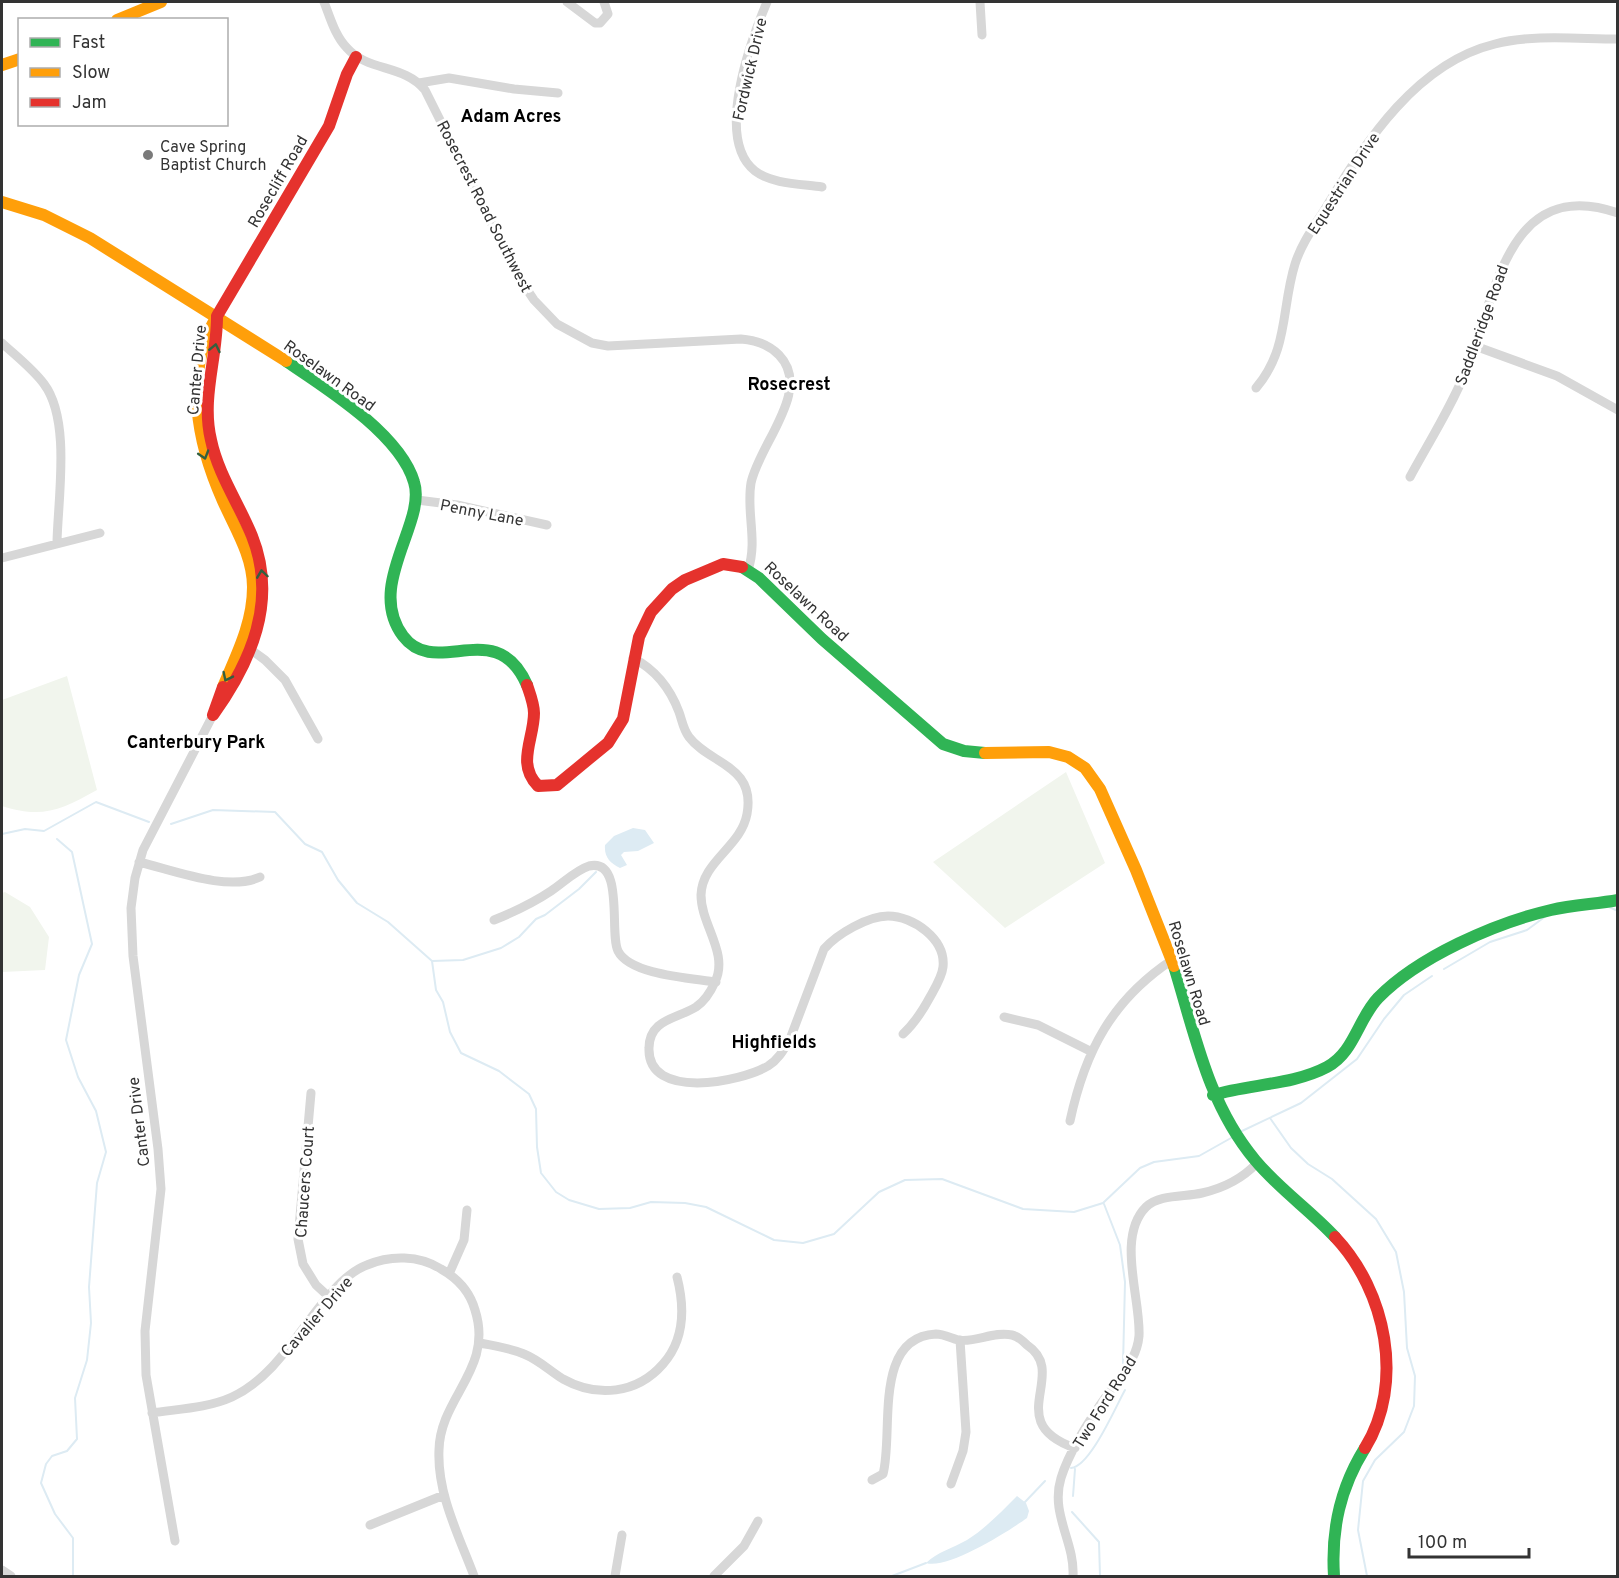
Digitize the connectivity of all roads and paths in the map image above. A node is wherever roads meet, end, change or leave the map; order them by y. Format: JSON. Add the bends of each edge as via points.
{"nodes":[{"id":1,"x":161,"y":2,"type":"edge"},
{"id":2,"x":324,"y":2,"type":"edge"},
{"id":3,"x":567,"y":2,"type":"edge"},
{"id":4,"x":604,"y":2,"type":"edge"},
{"id":5,"x":767,"y":2,"type":"edge"},
{"id":6,"x":980,"y":2,"type":"edge"},
{"id":7,"x":122,"y":18,"type":"edge"},
{"id":8,"x":982,"y":35,"type":"dead end"},
{"id":9,"x":1617,"y":39,"type":"edge"},
{"id":10,"x":356,"y":57,"type":"junction"},
{"id":11,"x":18,"y":59,"type":"edge"},
{"id":12,"x":2,"y":65,"type":"edge"},
{"id":13,"x":419,"y":83,"type":"junction"},
{"id":14,"x":558,"y":93,"type":"dead end"},
{"id":15,"x":822,"y":187,"type":"dead end"},
{"id":16,"x":2,"y":202,"type":"edge"},
{"id":17,"x":1617,"y":213,"type":"edge"},
{"id":18,"x":217,"y":317,"type":"junction"},
{"id":19,"x":2,"y":343,"type":"edge"},
{"id":20,"x":1475,"y":346,"type":"junction"},
{"id":21,"x":1256,"y":388,"type":"dead end"},
{"id":22,"x":1617,"y":410,"type":"edge"},
{"id":23,"x":1410,"y":477,"type":"dead end"},
{"id":24,"x":417,"y":500,"type":"junction"},
{"id":25,"x":547,"y":525,"type":"dead end"},
{"id":26,"x":100,"y":533,"type":"dead end"},
{"id":27,"x":57,"y":542,"type":"junction"},
{"id":28,"x":2,"y":558,"type":"edge"},
{"id":29,"x":748,"y":570,"type":"junction"},
{"id":30,"x":247,"y":647,"type":"junction"},
{"id":31,"x":633,"y":658,"type":"junction"},
{"id":32,"x":213,"y":715,"type":"joint"},
{"id":33,"x":318,"y":739,"type":"dead end"},
{"id":34,"x":139,"y":862,"type":"junction"},
{"id":35,"x":260,"y":876,"type":"dead end"},
{"id":36,"x":1617,"y":900,"type":"edge"},
{"id":37,"x":494,"y":920,"type":"dead end"},
{"id":38,"x":1172,"y":960,"type":"junction"},
{"id":39,"x":716,"y":982,"type":"junction"},
{"id":40,"x":1004,"y":1017,"type":"dead end"},
{"id":41,"x":903,"y":1034,"type":"dead end"},
{"id":42,"x":1090,"y":1051,"type":"junction"},
{"id":43,"x":311,"y":1093,"type":"dead end"},
{"id":44,"x":1214,"y":1095,"type":"junction"},
{"id":45,"x":1070,"y":1121,"type":"dead end"},
{"id":46,"x":1257,"y":1163,"type":"junction"},
{"id":47,"x":467,"y":1210,"type":"dead end"},
{"id":48,"x":449,"y":1274,"type":"junction"},
{"id":49,"x":677,"y":1277,"type":"dead end"},
{"id":50,"x":328,"y":1296,"type":"junction"},
{"id":51,"x":960,"y":1340,"type":"junction"},
{"id":52,"x":480,"y":1343,"type":"junction"},
{"id":53,"x":152,"y":1413,"type":"junction"},
{"id":54,"x":1075,"y":1448,"type":"junction"},
{"id":55,"x":872,"y":1479,"type":"dead end"},
{"id":56,"x":951,"y":1484,"type":"dead end"},
{"id":57,"x":444,"y":1495,"type":"junction"},
{"id":58,"x":758,"y":1521,"type":"dead end"},
{"id":59,"x":370,"y":1525,"type":"dead end"},
{"id":60,"x":622,"y":1535,"type":"dead end"},
{"id":61,"x":175,"y":1541,"type":"dead end"},
{"id":62,"x":2,"y":1570,"type":"edge"},
{"id":63,"x":11,"y":1576,"type":"edge"},
{"id":64,"x":474,"y":1576,"type":"edge"},
{"id":65,"x":615,"y":1576,"type":"edge"},
{"id":66,"x":714,"y":1576,"type":"edge"},
{"id":67,"x":1073,"y":1576,"type":"edge"},
{"id":68,"x":1334,"y":1576,"type":"edge"}],
"edges":[{"from":1,"to":7,"type":"street"},
{"from":2,"to":10,"type":"street","via":[[339,39]]},
{"from":3,"to":4,"type":"street","via":[[595,23],[608,14]]},
{"from":5,"to":15,"type":"street","name":"Fordwick Drive","via":[[752,42],[736,111],[738,144],[748,164],[763,176]]},
{"from":6,"to":8,"type":"street"},
{"from":9,"to":21,"type":"street","name":"Equestrian Drive","via":[[1496,43],[1448,64],[1405,100],[1370,139],[1301,248],[1292,276],[1281,343],[1272,366]]},
{"from":10,"to":13,"type":"street","via":[[402,71]]},
{"from":10,"to":18,"type":"street","name":"Rosecliff Road","via":[[344,77],[329,126]]},
{"from":11,"to":12,"type":"street"},
{"from":13,"to":14,"type":"street","via":[[449,78]]},
{"from":13,"to":29,"type":"street","name":"Rosecrest Road Southwest","via":[[518,276],[534,300],[567,332],[608,346],[753,340],[770,347],[782,359],[789,374],[789,394],[753,475],[753,551]]},
{"from":16,"to":18,"type":"street","name":"Roselawn Road","via":[[64,225]]},
{"from":17,"to":20,"type":"street","name":"Saddleridge Road","via":[[1573,207],[1533,224],[1505,259]]},
{"from":18,"to":24,"type":"street","name":"Roselawn Road","via":[[360,416],[405,463],[415,483]]},
{"from":18,"to":30,"type":"street","name":"Canter Drive","via":[[205,338],[197,381],[196,418],[204,459],[251,567],[253,602]]},
{"from":19,"to":27,"type":"street","via":[[39,378],[57,408],[61,434]]},
{"from":20,"to":22,"type":"street","via":[[1557,375]]},
{"from":20,"to":23,"type":"street","name":"Saddleridge Road","via":[[1459,385]]},
{"from":24,"to":25,"type":"street","name":"Penny Lane"},
{"from":24,"to":31,"type":"street","name":"Roselawn Road","via":[[393,576],[393,608],[401,632],[411,644],[426,652],[491,649],[512,661],[532,702],[526,765],[533,782],[545,787],[557,785],[608,743],[622,719]]},
{"from":26,"to":27,"type":"street"},
{"from":27,"to":28,"type":"street"},
{"from":29,"to":31,"type":"street","name":"Roselawn Road","via":[[732,564],[714,566],[672,589],[644,624]]},
{"from":29,"to":38,"type":"street","name":"Roselawn Road","via":[[943,744],[981,754],[1047,751],[1074,758],[1087,768],[1100,789]]},
{"from":30,"to":32,"type":"street","name":"Canter Drive","via":[[224,682]]},
{"from":30,"to":33,"type":"street","via":[[285,680]]},
{"from":31,"to":39,"type":"street","via":[[660,678],[696,746],[726,763],[746,790],[747,812],[741,831],[712,865],[702,884],[702,908],[720,964]]},
{"from":32,"to":34,"type":"street","name":"Canter Drive","via":[[155,823]]},
{"from":34,"to":35,"type":"street","via":[[226,883],[247,882]]},
{"from":34,"to":53,"type":"street","name":"Canter Drive","via":[[133,890],[132,932],[161,1189],[145,1331]]},
{"from":36,"to":44,"type":"street","via":[[1543,912],[1463,944],[1408,974],[1386,991],[1364,1016],[1345,1052],[1330,1065]]},
{"from":37,"to":39,"type":"street","via":[[527,905],[587,867],[600,867],[607,872],[613,888],[613,927],[624,959],[655,971]]},
{"from":38,"to":42,"type":"street","via":[[1130,995]]},
{"from":38,"to":44,"type":"street","name":"Roselawn Road","via":[[1195,1046]]},
{"from":39,"to":41,"type":"street","via":[[703,1001],[664,1020],[652,1034],[648,1049],[652,1063],[673,1080],[690,1084],[713,1082],[769,1065],[790,1039],[819,958],[832,940],[850,928],[883,916],[903,918],[930,935],[943,959],[936,986],[918,1018]]},
{"from":40,"to":42,"type":"street","via":[[1038,1025]]},
{"from":42,"to":45,"type":"street","via":[[1077,1084]]},
{"from":43,"to":50,"type":"street","name":"Chaucers Court","via":[[298,1239],[309,1275]]},
{"from":44,"to":46,"type":"street","name":"Roselawn Road"},
{"from":46,"to":54,"type":"street","name":"Two Ford Road","via":[[1229,1185],[1156,1200],[1144,1209],[1135,1227],[1132,1251],[1139,1326],[1137,1347],[1128,1368]]},
{"from":46,"to":68,"type":"street","name":"Roselawn Road","via":[[1353,1255],[1371,1287],[1379,1314],[1385,1375],[1383,1410],[1341,1497],[1333,1546]]},
{"from":47,"to":48,"type":"street","via":[[464,1240]]},
{"from":48,"to":50,"type":"street","name":"Cavalier Drive","via":[[420,1260],[386,1259],[358,1269]]},
{"from":48,"to":52,"type":"street","name":"Cavalier Drive","via":[[474,1306]]},
{"from":49,"to":52,"type":"street","via":[[682,1321],[673,1351],[648,1378],[624,1389],[588,1389],[525,1354]]},
{"from":50,"to":53,"type":"street","name":"Cavalier Drive","via":[[271,1367],[246,1389],[209,1404]]},
{"from":51,"to":54,"type":"street","via":[[1013,1335],[1031,1347],[1043,1372],[1040,1420],[1048,1434]]},
{"from":51,"to":55,"type":"street","via":[[938,1334],[921,1337],[899,1355],[889,1395],[887,1458],[882,1474]]},
{"from":51,"to":56,"type":"street","via":[[966,1432]]},
{"from":52,"to":57,"type":"street","name":"Cavalier Drive","via":[[472,1370],[440,1435],[438,1463]]},
{"from":53,"to":61,"type":"street","name":"Canter Drive"},
{"from":54,"to":67,"type":"street","name":"Two Ford Road","via":[[1064,1469],[1058,1500]]},
{"from":57,"to":59,"type":"street"},
{"from":57,"to":64,"type":"street","name":"Cavalier Drive"},
{"from":58,"to":66,"type":"street","via":[[744,1546]]},
{"from":60,"to":65,"type":"street"},
{"from":62,"to":63,"type":"street"}]}
